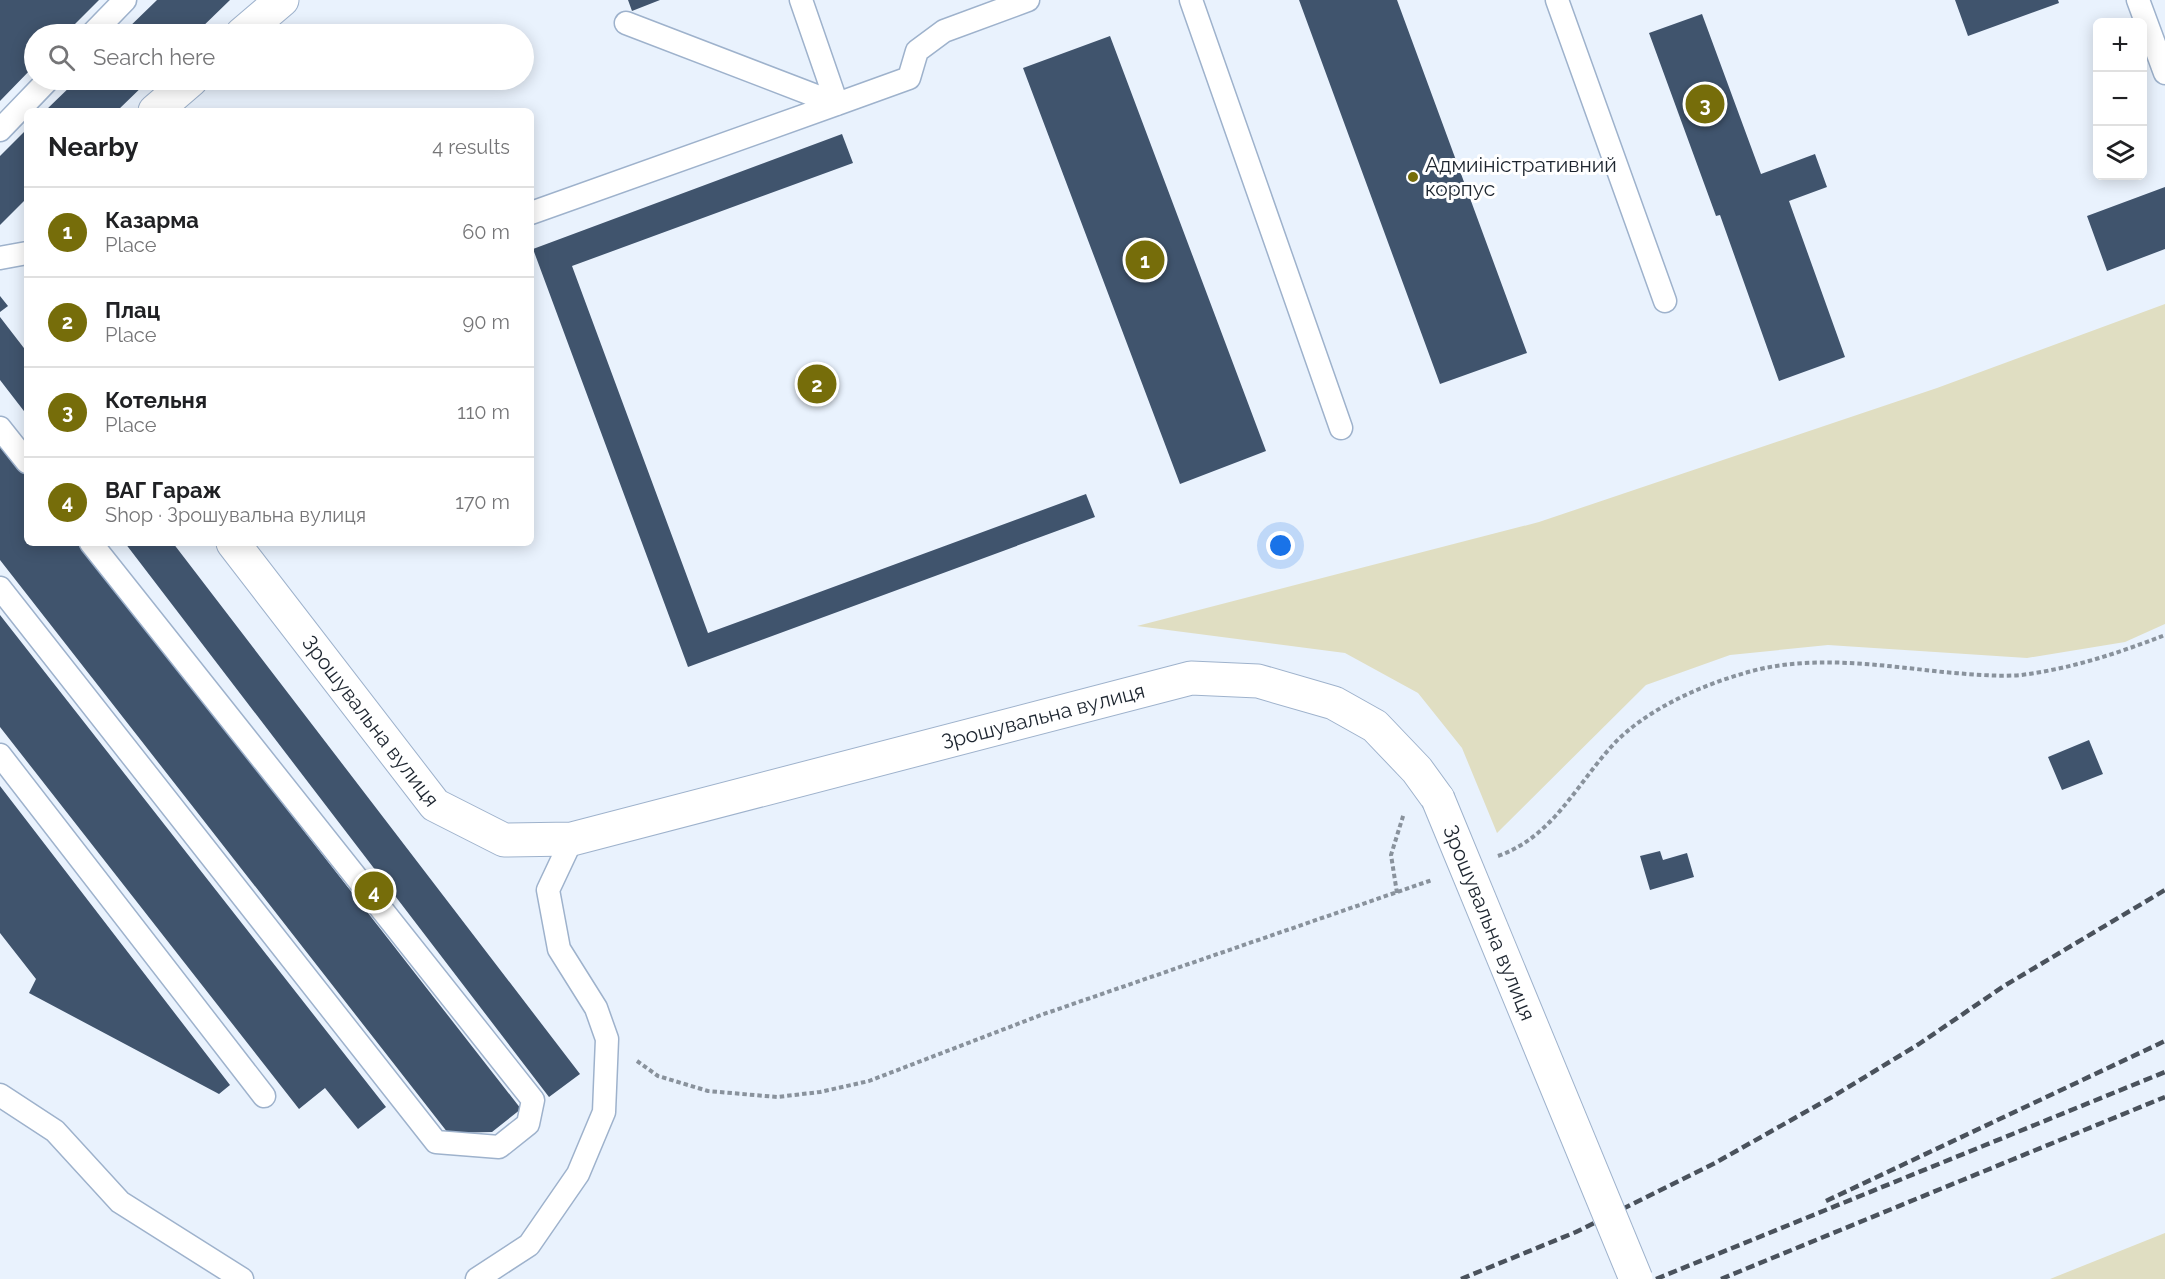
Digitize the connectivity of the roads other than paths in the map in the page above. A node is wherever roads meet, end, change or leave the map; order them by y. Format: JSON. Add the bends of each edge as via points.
{"nodes":[{"id":1,"x":125,"y":0,"type":"edge"},
{"id":2,"x":282,"y":0,"type":"edge"},
{"id":3,"x":801,"y":0,"type":"edge"},
{"id":4,"x":1028,"y":0,"type":"edge"},
{"id":5,"x":1191,"y":0,"type":"edge"},
{"id":6,"x":1557,"y":0,"type":"edge"},
{"id":7,"x":2138,"y":0,"type":"edge"},
{"id":8,"x":626,"y":23,"type":"dead end"},
{"id":9,"x":102,"y":24,"type":"edge"},
{"id":10,"x":254,"y":24,"type":"edge"},
{"id":11,"x":2159,"y":39,"type":"edge"},
{"id":12,"x":2165,"y":73,"type":"edge"},
{"id":13,"x":38,"y":90,"type":"edge"},
{"id":14,"x":179,"y":90,"type":"edge"},
{"id":15,"x":837,"y":105,"type":"junction"},
{"id":16,"x":158,"y":108,"type":"edge"},
{"id":17,"x":0,"y":130,"type":"edge"},
{"id":18,"x":534,"y":212,"type":"edge"},
{"id":19,"x":24,"y":253,"type":"edge"},
{"id":20,"x":0,"y":258,"type":"edge"},
{"id":21,"x":1665,"y":301,"type":"dead end"},
{"id":22,"x":0,"y":428,"type":"edge"},
{"id":23,"x":1341,"y":428,"type":"dead end"},
{"id":24,"x":24,"y":458,"type":"edge"},
{"id":25,"x":93,"y":546,"type":"edge"},
{"id":26,"x":235,"y":546,"type":"edge"},
{"id":27,"x":0,"y":588,"type":"edge"},
{"id":28,"x":0,"y":755,"type":"edge"},
{"id":29,"x":572,"y":839,"type":"junction"},
{"id":30,"x":0,"y":1095,"type":"edge"},
{"id":31,"x":264,"y":1096,"type":"dead end"},
{"id":32,"x":242,"y":1279,"type":"edge"},
{"id":33,"x":477,"y":1279,"type":"edge"},
{"id":34,"x":1636,"y":1279,"type":"edge"}],
"edges":[{"from":1,"to":9,"type":"lane"},
{"from":2,"to":10,"type":"street"},
{"from":3,"to":15,"type":"lane"},
{"from":4,"to":15,"type":"lane","via":[[944,31],[917,51],[909,78]]},
{"from":5,"to":23,"type":"lane"},
{"from":6,"to":21,"type":"lane"},
{"from":7,"to":11,"type":"lane"},
{"from":8,"to":15,"type":"lane"},
{"from":11,"to":12,"type":"lane"},
{"from":13,"to":17,"type":"lane"},
{"from":14,"to":16,"type":"street"},
{"from":15,"to":18,"type":"lane"},
{"from":19,"to":20,"type":"lane"},
{"from":22,"to":24,"type":"lane"},
{"from":25,"to":27,"type":"lane","via":[[533,1100],[528,1124],[499,1147],[436,1142]]},
{"from":26,"to":29,"type":"street","name":"Зрошувальна вулиця","via":[[435,805],[504,840]]},
{"from":28,"to":31,"type":"lane"},
{"from":29,"to":33,"type":"lane","via":[[548,890],[560,949],[596,1008],[607,1039],[604,1112],[578,1174],[529,1245]]},
{"from":29,"to":34,"type":"street","name":"Зрошувальна вулиця","bridge":true,"via":[[1191,678],[1258,681],[1334,703],[1376,726],[1438,799]]},
{"from":30,"to":32,"type":"lane","via":[[55,1131],[120,1202]]}]}
